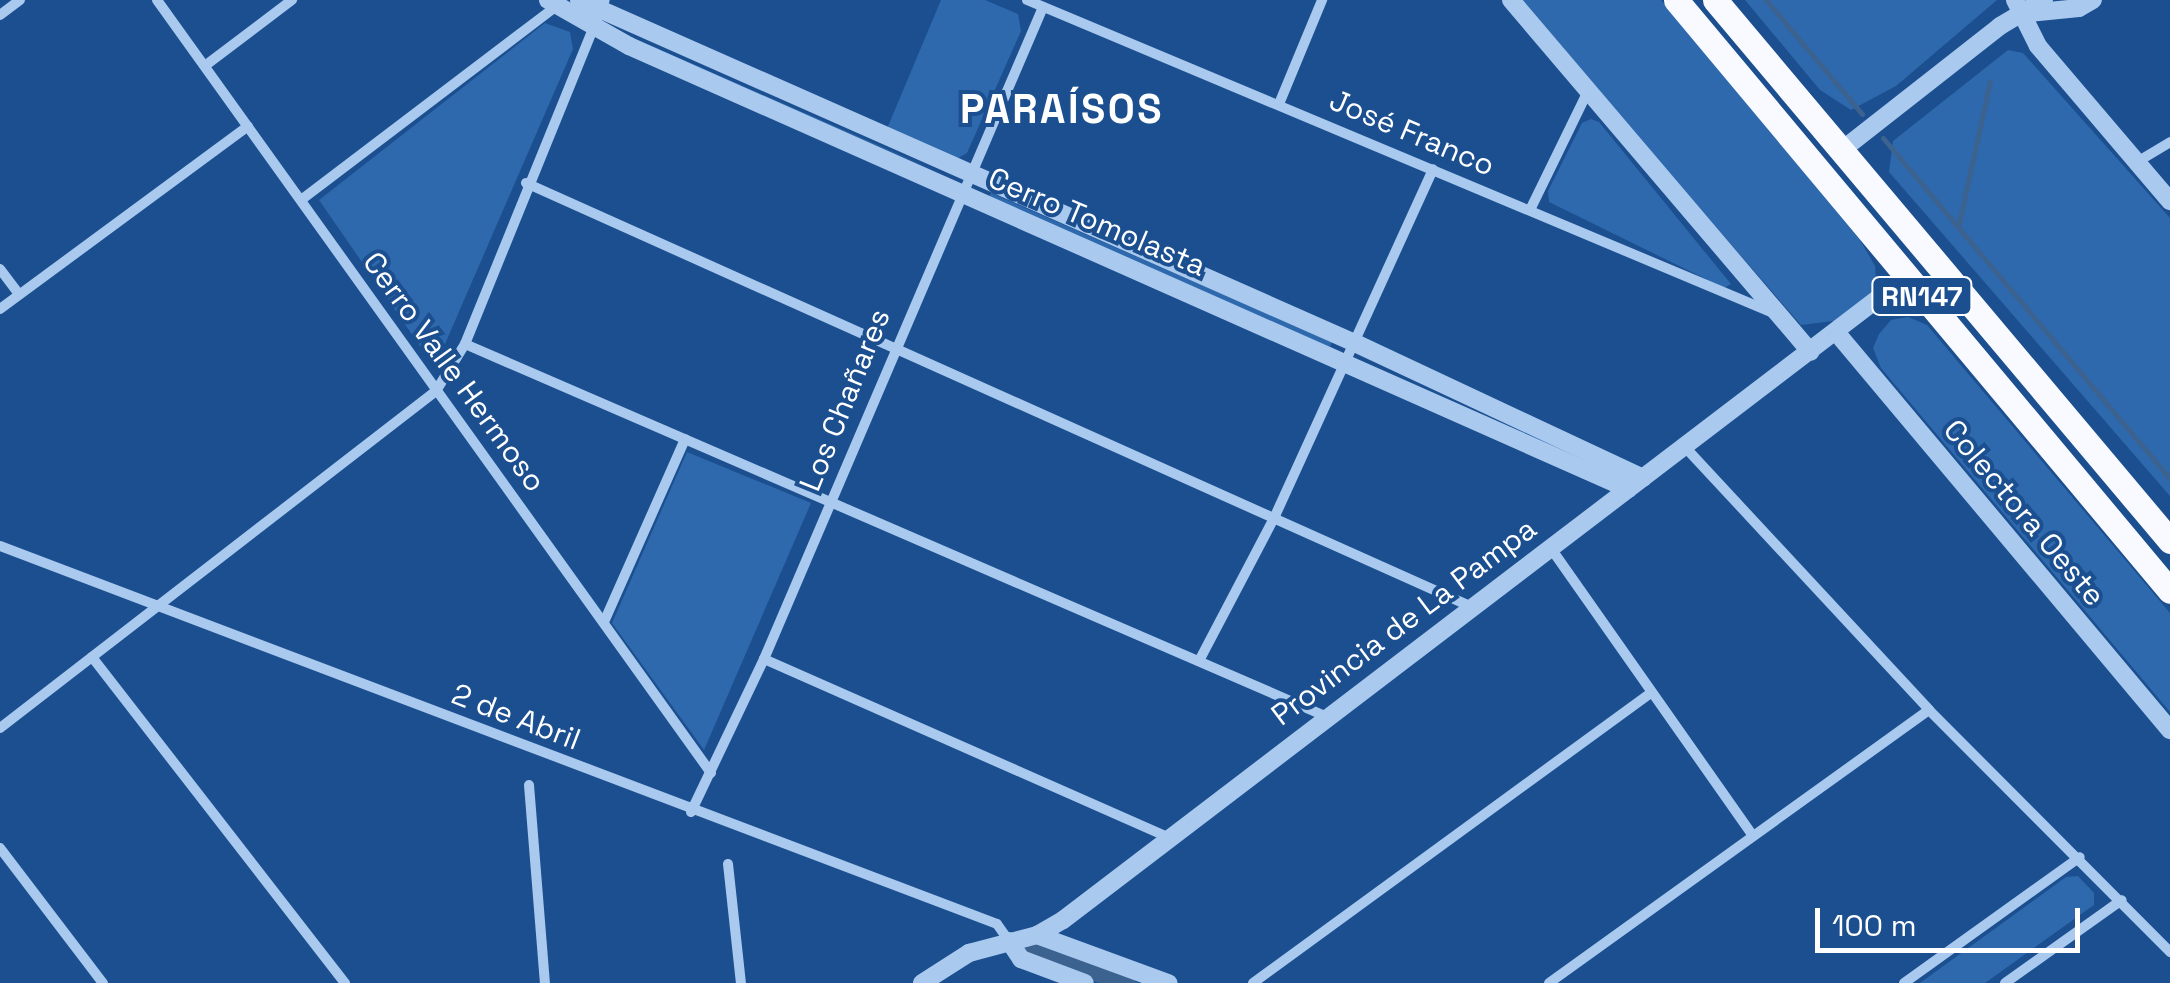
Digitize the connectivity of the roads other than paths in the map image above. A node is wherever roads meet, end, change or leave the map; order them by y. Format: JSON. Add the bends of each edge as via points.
{"nodes":[{"id":1,"x":20,"y":0,"type":"edge"},
{"id":2,"x":157,"y":0,"type":"edge"},
{"id":3,"x":292,"y":0,"type":"edge"},
{"id":4,"x":579,"y":0,"type":"edge"},
{"id":5,"x":1027,"y":0,"type":"edge"},
{"id":6,"x":1322,"y":0,"type":"edge"},
{"id":7,"x":1511,"y":0,"type":"edge"},
{"id":8,"x":1676,"y":0,"type":"edge"},
{"id":9,"x":1715,"y":0,"type":"edge"},
{"id":10,"x":2044,"y":0,"type":"edge"},
{"id":11,"x":2093,"y":0,"type":"edge"},
{"id":12,"x":556,"y":2,"type":"edge"},
{"id":13,"x":1043,"y":7,"type":"junction"},
{"id":14,"x":2019,"y":7,"type":"edge"},
{"id":15,"x":599,"y":14,"type":"edge"},
{"id":16,"x":0,"y":15,"type":"edge"},
{"id":17,"x":206,"y":66,"type":"junction"},
{"id":18,"x":1587,"y":93,"type":"junction"},
{"id":19,"x":1279,"y":104,"type":"junction"},
{"id":20,"x":248,"y":126,"type":"junction"},
{"id":21,"x":2170,"y":142,"type":"edge"},
{"id":22,"x":1842,"y":150,"type":"junction"},
{"id":23,"x":2137,"y":162,"type":"junction"},
{"id":24,"x":1433,"y":169,"type":"junction"},
{"id":25,"x":526,"y":184,"type":"junction"},
{"id":26,"x":966,"y":184,"type":"junction"},
{"id":27,"x":301,"y":200,"type":"junction"},
{"id":28,"x":2170,"y":200,"type":"edge"},
{"id":29,"x":1530,"y":210,"type":"junction"},
{"id":30,"x":0,"y":269,"type":"edge"},
{"id":31,"x":1906,"y":278,"type":"junction"},
{"id":32,"x":19,"y":294,"type":"junction"},
{"id":33,"x":0,"y":309,"type":"edge"},
{"id":34,"x":1776,"y":314,"type":"junction"},
{"id":35,"x":1836,"y":332,"type":"junction"},
{"id":36,"x":465,"y":344,"type":"junction"},
{"id":37,"x":892,"y":350,"type":"junction"},
{"id":38,"x":1351,"y":352,"type":"junction"},
{"id":39,"x":1811,"y":352,"type":"junction"},
{"id":40,"x":436,"y":391,"type":"junction"},
{"id":41,"x":685,"y":439,"type":"junction"},
{"id":42,"x":1684,"y":446,"type":"junction"},
{"id":43,"x":1636,"y":484,"type":"junction"},
{"id":44,"x":831,"y":501,"type":"junction"},
{"id":45,"x":1275,"y":516,"type":"junction"},
{"id":46,"x":2170,"y":541,"type":"edge"},
{"id":47,"x":0,"y":546,"type":"edge"},
{"id":48,"x":1550,"y":546,"type":"junction"},
{"id":49,"x":2170,"y":591,"type":"edge"},
{"id":50,"x":157,"y":606,"type":"junction"},
{"id":51,"x":1472,"y":607,"type":"junction"},
{"id":52,"x":604,"y":622,"type":"junction"},
{"id":53,"x":92,"y":657,"type":"junction"},
{"id":54,"x":764,"y":660,"type":"junction"},
{"id":55,"x":1200,"y":661,"type":"junction"},
{"id":56,"x":1650,"y":694,"type":"junction"},
{"id":57,"x":1930,"y":710,"type":"junction"},
{"id":58,"x":1325,"y":716,"type":"junction"},
{"id":59,"x":0,"y":728,"type":"edge"},
{"id":60,"x":2170,"y":730,"type":"edge"},
{"id":61,"x":711,"y":773,"type":"junction"},
{"id":62,"x":529,"y":785,"type":"dead end"},
{"id":63,"x":691,"y":812,"type":"junction"},
{"id":64,"x":1753,"y":836,"type":"junction"},
{"id":65,"x":1168,"y":838,"type":"junction"},
{"id":66,"x":0,"y":848,"type":"edge"},
{"id":67,"x":2080,"y":856,"type":"junction"},
{"id":68,"x":728,"y":864,"type":"dead end"},
{"id":69,"x":2122,"y":900,"type":"junction"},
{"id":70,"x":1036,"y":935,"type":"junction"},
{"id":71,"x":1009,"y":941,"type":"junction"},
{"id":72,"x":2170,"y":952,"type":"edge"},
{"id":73,"x":103,"y":983,"type":"edge"},
{"id":74,"x":345,"y":983,"type":"edge"},
{"id":75,"x":546,"y":983,"type":"edge"},
{"id":76,"x":740,"y":983,"type":"edge"},
{"id":77,"x":922,"y":983,"type":"edge"},
{"id":78,"x":1085,"y":983,"type":"edge"},
{"id":79,"x":1168,"y":983,"type":"edge"},
{"id":80,"x":1253,"y":983,"type":"edge"},
{"id":81,"x":1548,"y":983,"type":"edge"},
{"id":82,"x":1904,"y":983,"type":"edge"},
{"id":83,"x":2006,"y":983,"type":"edge"}],
"edges":[{"from":1,"to":16,"type":"street"},
{"from":2,"to":17,"type":"street","name":"Cerro Valle Hermoso"},
{"from":3,"to":17,"type":"street"},
{"from":4,"to":15,"type":"street","name":"Cerro Tomolasta"},
{"from":5,"to":13,"type":"street","name":"José Franco"},
{"from":6,"to":19,"type":"street"},
{"from":7,"to":18,"type":"street"},
{"from":8,"to":31,"type":"highway","number":"RN147"},
{"from":9,"to":22,"type":"highway","number":"RN147"},
{"from":10,"to":14,"type":"street"},
{"from":11,"to":14,"type":"street","via":[[2079,8]]},
{"from":12,"to":15,"type":"street","name":"Cerro Tomolasta"},
{"from":12,"to":27,"type":"street"},
{"from":13,"to":19,"type":"street","name":"José Franco"},
{"from":13,"to":26,"type":"street","name":"Los Chañares"},
{"from":14,"to":22,"type":"street"},
{"from":14,"to":23,"type":"street","via":[[2038,46]]},
{"from":15,"to":25,"type":"street"},
{"from":15,"to":26,"type":"street","name":"Cerro Tomolasta"},
{"from":17,"to":20,"type":"street","name":"Cerro Valle Hermoso"},
{"from":18,"to":29,"type":"street"},
{"from":18,"to":34,"type":"street"},
{"from":19,"to":24,"type":"street","name":"José Franco"},
{"from":20,"to":27,"type":"street","name":"Cerro Valle Hermoso"},
{"from":20,"to":32,"type":"street"},
{"from":21,"to":23,"type":"street"},
{"from":22,"to":46,"type":"highway","number":"RN147"},
{"from":23,"to":28,"type":"street"},
{"from":24,"to":29,"type":"street","name":"José Franco"},
{"from":24,"to":38,"type":"street"},
{"from":25,"to":36,"type":"street"},
{"from":25,"to":37,"type":"street"},
{"from":26,"to":37,"type":"street","name":"Los Chañares"},
{"from":26,"to":38,"type":"street","name":"Cerro Tomolasta"},
{"from":27,"to":40,"type":"street","name":"Cerro Valle Hermoso"},
{"from":29,"to":34,"type":"street","name":"José Franco"},
{"from":30,"to":32,"type":"street"},
{"from":31,"to":35,"type":"street","name":"Provincia de La Pampa"},
{"from":31,"to":49,"type":"highway","number":"RN147"},
{"from":32,"to":33,"type":"street"},
{"from":34,"to":39,"type":"street"},
{"from":35,"to":39,"type":"street","name":"Provincia de La Pampa"},
{"from":35,"to":60,"type":"street","name":"Colectora Oeste"},
{"from":36,"to":40,"type":"street"},
{"from":36,"to":41,"type":"street"},
{"from":37,"to":44,"type":"street","name":"Los Chañares"},
{"from":37,"to":45,"type":"street"},
{"from":38,"to":43,"type":"street","name":"Cerro Tomolasta"},
{"from":38,"to":45,"type":"street"},
{"from":39,"to":42,"type":"street","name":"Provincia de La Pampa"},
{"from":40,"to":50,"type":"street"},
{"from":40,"to":52,"type":"street","name":"Cerro Valle Hermoso"},
{"from":41,"to":44,"type":"street"},
{"from":41,"to":52,"type":"street"},
{"from":42,"to":43,"type":"street","name":"Provincia de La Pampa"},
{"from":42,"to":57,"type":"street"},
{"from":43,"to":48,"type":"street","name":"Provincia de La Pampa"},
{"from":44,"to":54,"type":"street","name":"Los Chañares"},
{"from":44,"to":55,"type":"street"},
{"from":45,"to":51,"type":"street"},
{"from":45,"to":55,"type":"street"},
{"from":47,"to":50,"type":"street","name":"2 de Abril"},
{"from":48,"to":51,"type":"street","name":"Provincia de La Pampa"},
{"from":48,"to":56,"type":"street"},
{"from":50,"to":53,"type":"street"},
{"from":50,"to":63,"type":"street","name":"2 de Abril"},
{"from":51,"to":58,"type":"street","name":"Provincia de La Pampa"},
{"from":52,"to":61,"type":"street","name":"Cerro Valle Hermoso"},
{"from":53,"to":59,"type":"street"},
{"from":53,"to":74,"type":"street"},
{"from":54,"to":61,"type":"street","name":"Los Chañares"},
{"from":54,"to":65,"type":"street"},
{"from":55,"to":58,"type":"street"},
{"from":56,"to":64,"type":"street"},
{"from":56,"to":80,"type":"street"},
{"from":57,"to":64,"type":"street"},
{"from":57,"to":67,"type":"street"},
{"from":58,"to":65,"type":"street","name":"Provincia de La Pampa"},
{"from":61,"to":63,"type":"street","name":"Los Chañares"},
{"from":62,"to":75,"type":"street"},
{"from":63,"to":71,"type":"street","name":"2 de Abril","via":[[997,924]]},
{"from":64,"to":81,"type":"street"},
{"from":65,"to":70,"type":"street","name":"Provincia de La Pampa"},
{"from":66,"to":73,"type":"street"},
{"from":67,"to":69,"type":"street"},
{"from":67,"to":82,"type":"street"},
{"from":68,"to":76,"type":"street"},
{"from":69,"to":72,"type":"street"},
{"from":69,"to":83,"type":"street"},
{"from":70,"to":71,"type":"street","name":"Provincia de La Pampa"},
{"from":70,"to":79,"type":"street"},
{"from":71,"to":77,"type":"street","name":"Provincia de La Pampa","via":[[969,953]]},
{"from":71,"to":78,"type":"street","via":[[1021,959]]}]}
